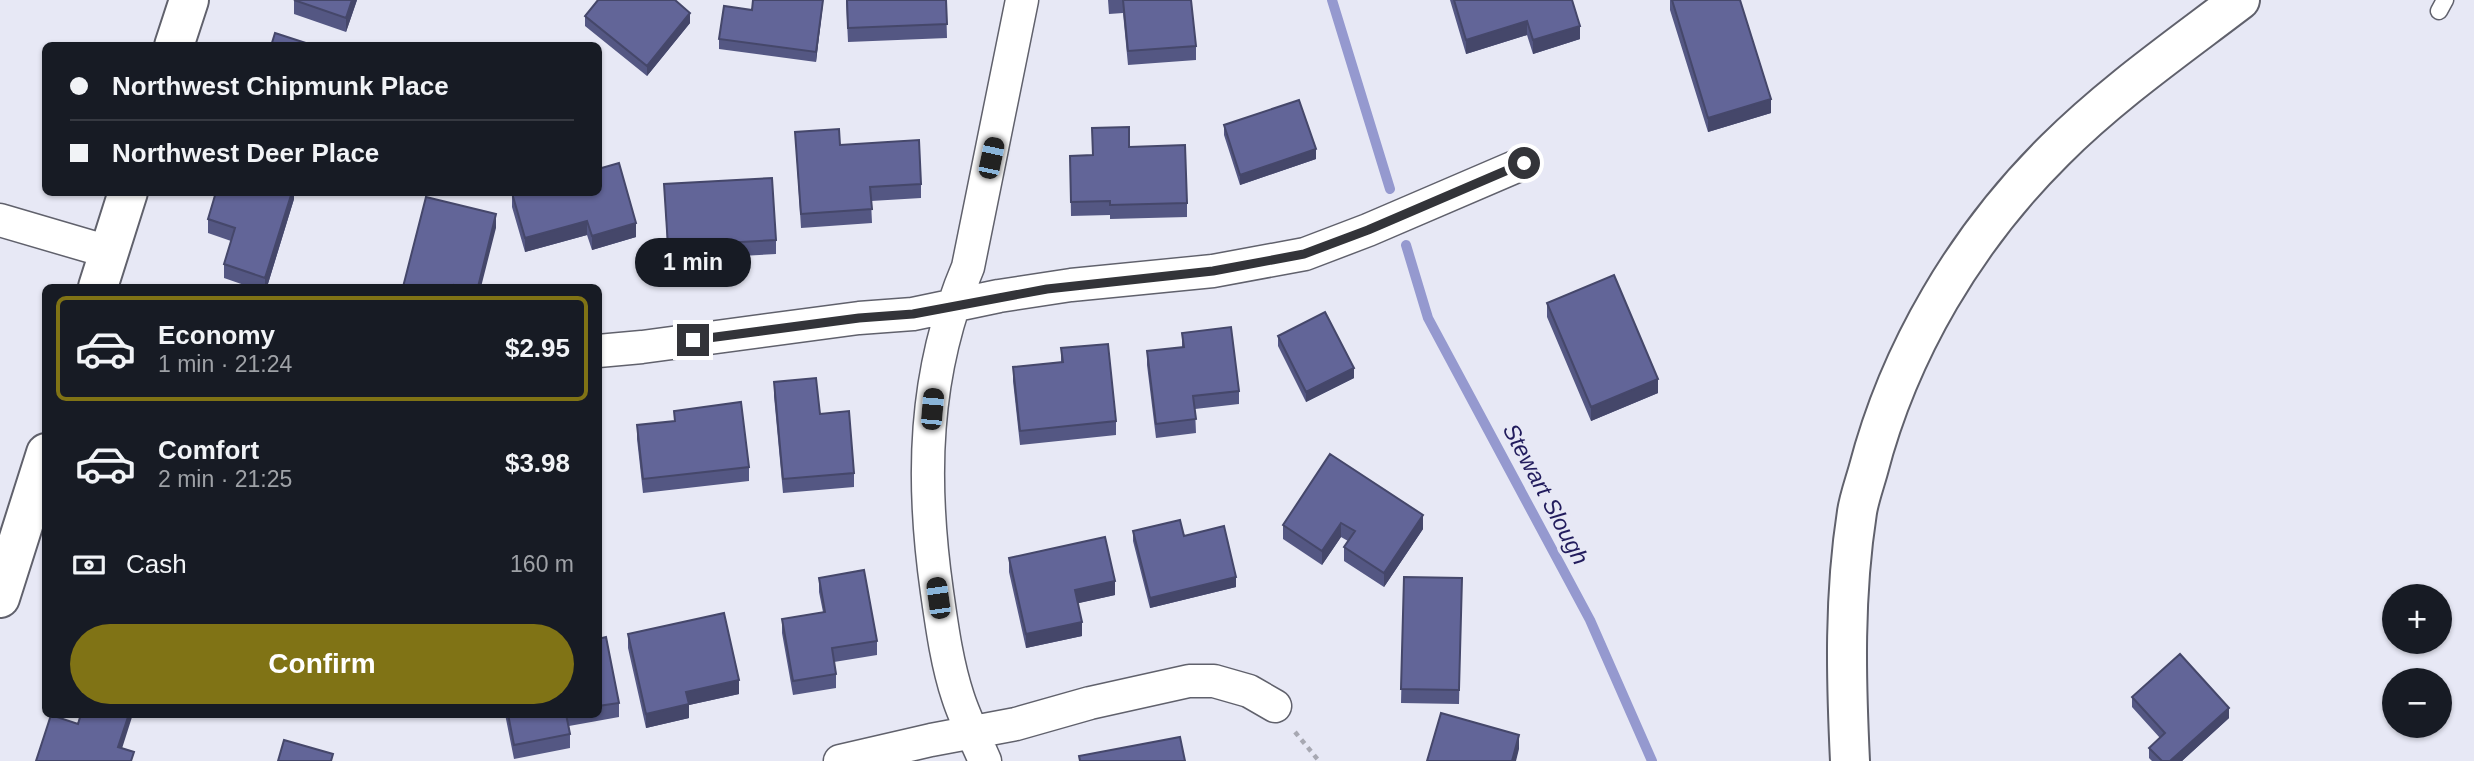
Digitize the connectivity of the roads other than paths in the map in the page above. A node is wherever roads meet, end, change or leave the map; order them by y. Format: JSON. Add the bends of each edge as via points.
{"nodes":[{"id":1,"x":189,"y":0,"type":"edge"},
{"id":2,"x":1022,"y":0,"type":"edge"},
{"id":3,"x":2240,"y":0,"type":"edge"},
{"id":4,"x":175,"y":42,"type":"edge"},
{"id":5,"x":1524,"y":163,"type":"dead end"},
{"id":6,"x":127,"y":196,"type":"edge"},
{"id":7,"x":0,"y":220,"type":"edge"},
{"id":8,"x":104,"y":269,"type":"edge"},
{"id":9,"x":952,"y":306,"type":"junction"},
{"id":10,"x":602,"y":351,"type":"edge"},
{"id":11,"x":42,"y":466,"type":"edge"},
{"id":12,"x":0,"y":597,"type":"edge"},
{"id":13,"x":1275,"y":706,"type":"dead end"},
{"id":14,"x":979,"y":747,"type":"edge"},
{"id":15,"x":840,"y":761,"type":"edge"},
{"id":16,"x":1850,"y":761,"type":"edge"}],
"edges":[{"from":1,"to":4,"type":"main road"},
{"from":2,"to":9,"type":"street","via":[[968,267]]},
{"from":3,"to":16,"type":"main road","via":[[2113,98],[2006,201],[1953,275],[1910,353],[1878,430],[1857,510],[1846,685]]},
{"from":5,"to":9,"type":"street","via":[[1304,254],[1213,271],[1071,285]]},
{"from":6,"to":8,"type":"main road"},
{"from":7,"to":8,"type":"street"},
{"from":9,"to":10,"type":"street"},
{"from":9,"to":14,"type":"street","via":[[936,367],[928,451],[929,536],[958,697]]},
{"from":11,"to":12,"type":"main road"},
{"from":13,"to":14,"type":"street","via":[[1249,691],[1214,681],[1189,681],[1090,702],[1016,724]]},
{"from":14,"to":15,"type":"street","via":[[931,740]]}]}
